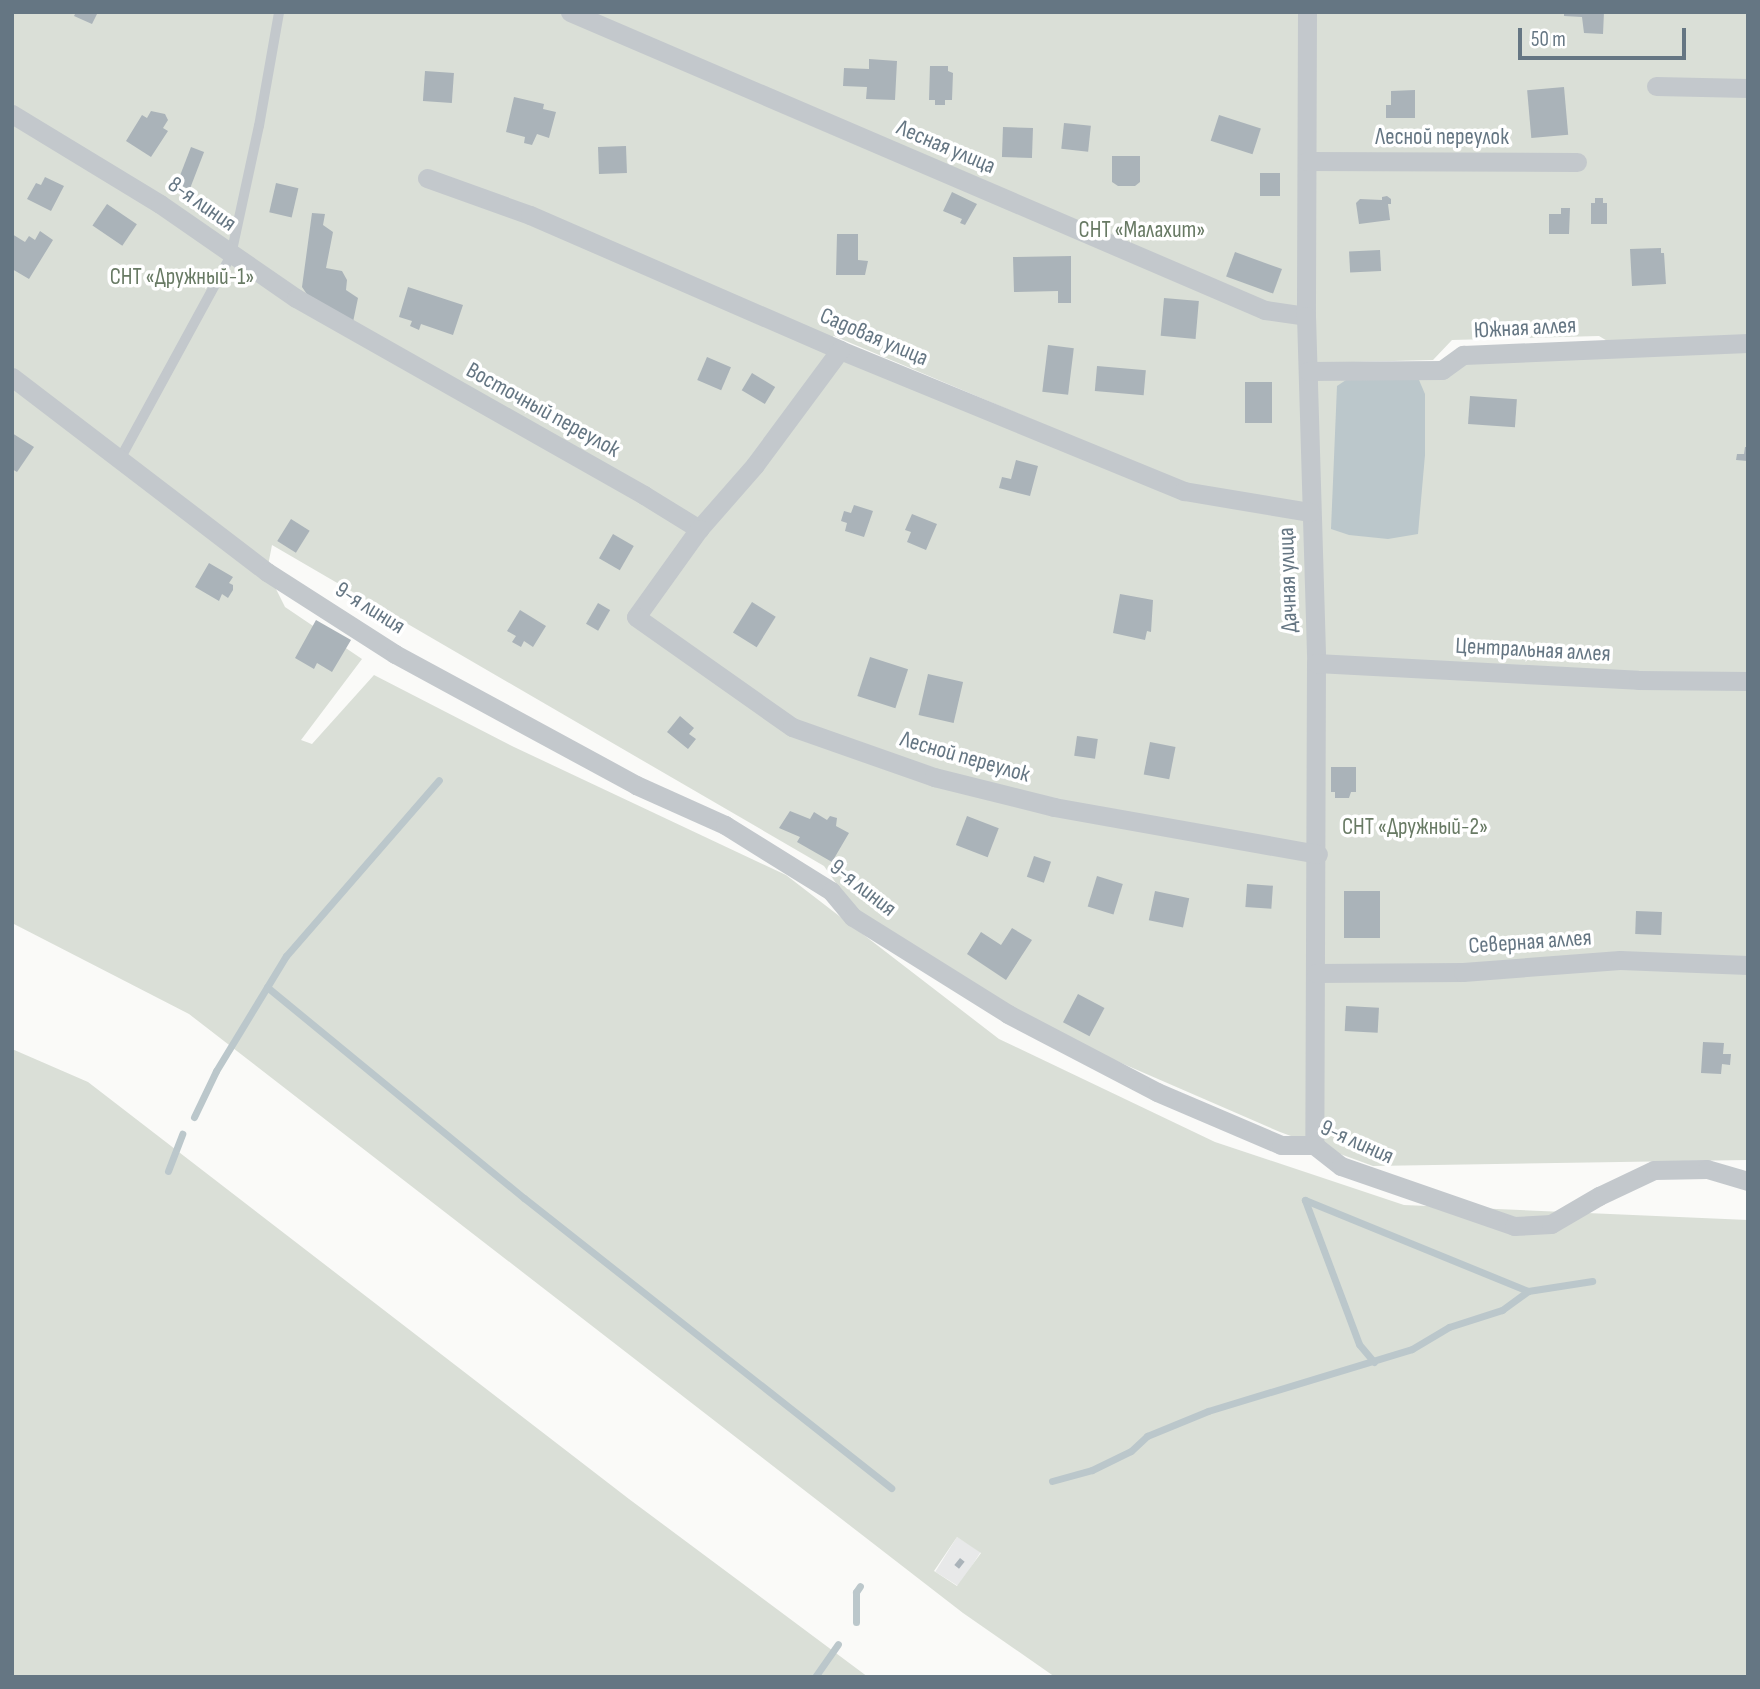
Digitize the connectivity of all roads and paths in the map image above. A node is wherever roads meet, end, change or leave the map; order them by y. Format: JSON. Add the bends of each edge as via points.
{"nodes":[{"id":1,"x":279,"y":12,"type":"edge"},
{"id":2,"x":570,"y":12,"type":"edge"},
{"id":3,"x":1307,"y":12,"type":"edge"},
{"id":4,"x":1656,"y":86,"type":"dead end"},
{"id":5,"x":1748,"y":88,"type":"edge"},
{"id":6,"x":12,"y":114,"type":"edge"},
{"id":7,"x":1307,"y":161,"type":"junction"},
{"id":8,"x":1577,"y":162,"type":"dead end"},
{"id":9,"x":427,"y":178,"type":"dead end"},
{"id":10,"x":231,"y":255,"type":"junction"},
{"id":11,"x":1306,"y":316,"type":"junction"},
{"id":12,"x":362,"y":336,"type":"joint"},
{"id":13,"x":1748,"y":343,"type":"edge"},
{"id":14,"x":840,"y":350,"type":"junction"},
{"id":15,"x":1308,"y":371,"type":"junction"},
{"id":16,"x":12,"y":377,"type":"edge"},
{"id":17,"x":120,"y":458,"type":"junction"},
{"id":18,"x":1310,"y":512,"type":"junction"},
{"id":19,"x":699,"y":529,"type":"junction"},
{"id":20,"x":1317,"y":663,"type":"junction"},
{"id":21,"x":1748,"y":681,"type":"edge"},
{"id":22,"x":1318,"y":853,"type":"junction"},
{"id":23,"x":1748,"y":965,"type":"edge"},
{"id":24,"x":1316,"y":973,"type":"junction"},
{"id":25,"x":1314,"y":1145,"type":"junction"},
{"id":26,"x":1748,"y":1181,"type":"edge"}],
"edges":[{"from":1,"to":10,"type":"lane"},
{"from":2,"to":11,"type":"street","name":"Лесная улица","via":[[1265,310]]},
{"from":3,"to":7,"type":"street","name":"Дачная улица"},
{"from":4,"to":5,"type":"street"},
{"from":6,"to":10,"type":"street","name":"8-я линия","via":[[160,204]]},
{"from":7,"to":8,"type":"street","name":"Лесной переулок"},
{"from":7,"to":11,"type":"street","name":"Дачная улица"},
{"from":9,"to":14,"type":"street","name":"Садовая улица","via":[[530,215]]},
{"from":10,"to":12,"type":"street","name":"8-я линия"},
{"from":10,"to":17,"type":"lane"},
{"from":11,"to":15,"type":"street","name":"Дачная улица"},
{"from":12,"to":19,"type":"street","name":"Восточный переулок"},
{"from":13,"to":15,"type":"street","name":"Южная аллея","via":[[1464,355],[1442,370]]},
{"from":14,"to":18,"type":"street","name":"Садовая улица","via":[[1184,491]]},
{"from":14,"to":19,"type":"street","via":[[755,465]]},
{"from":15,"to":18,"type":"street","name":"Дачная улица"},
{"from":16,"to":17,"type":"street","name":"9-я линия"},
{"from":17,"to":25,"type":"street","name":"9-я линия","via":[[267,572],[395,654],[613,773],[725,825],[831,891],[853,917],[1008,1014],[1157,1092],[1281,1145]]},
{"from":18,"to":20,"type":"street","name":"Дачная улица"},
{"from":19,"to":22,"type":"street","name":"Лесной переулок","via":[[636,617],[792,727],[934,777],[1054,807]]},
{"from":20,"to":21,"type":"street","name":"Центральная аллея","via":[[1638,680]]},
{"from":20,"to":22,"type":"street","name":"Дачная улица"},
{"from":22,"to":24,"type":"street","name":"Дачная улица"},
{"from":23,"to":24,"type":"street","name":"Северная аллея","via":[[1620,960],[1463,972]]},
{"from":24,"to":25,"type":"street","name":"Дачная улица"},
{"from":25,"to":26,"type":"street","name":"9-я линия","via":[[1341,1166],[1514,1226],[1551,1224],[1654,1170],[1707,1169]]}]}
